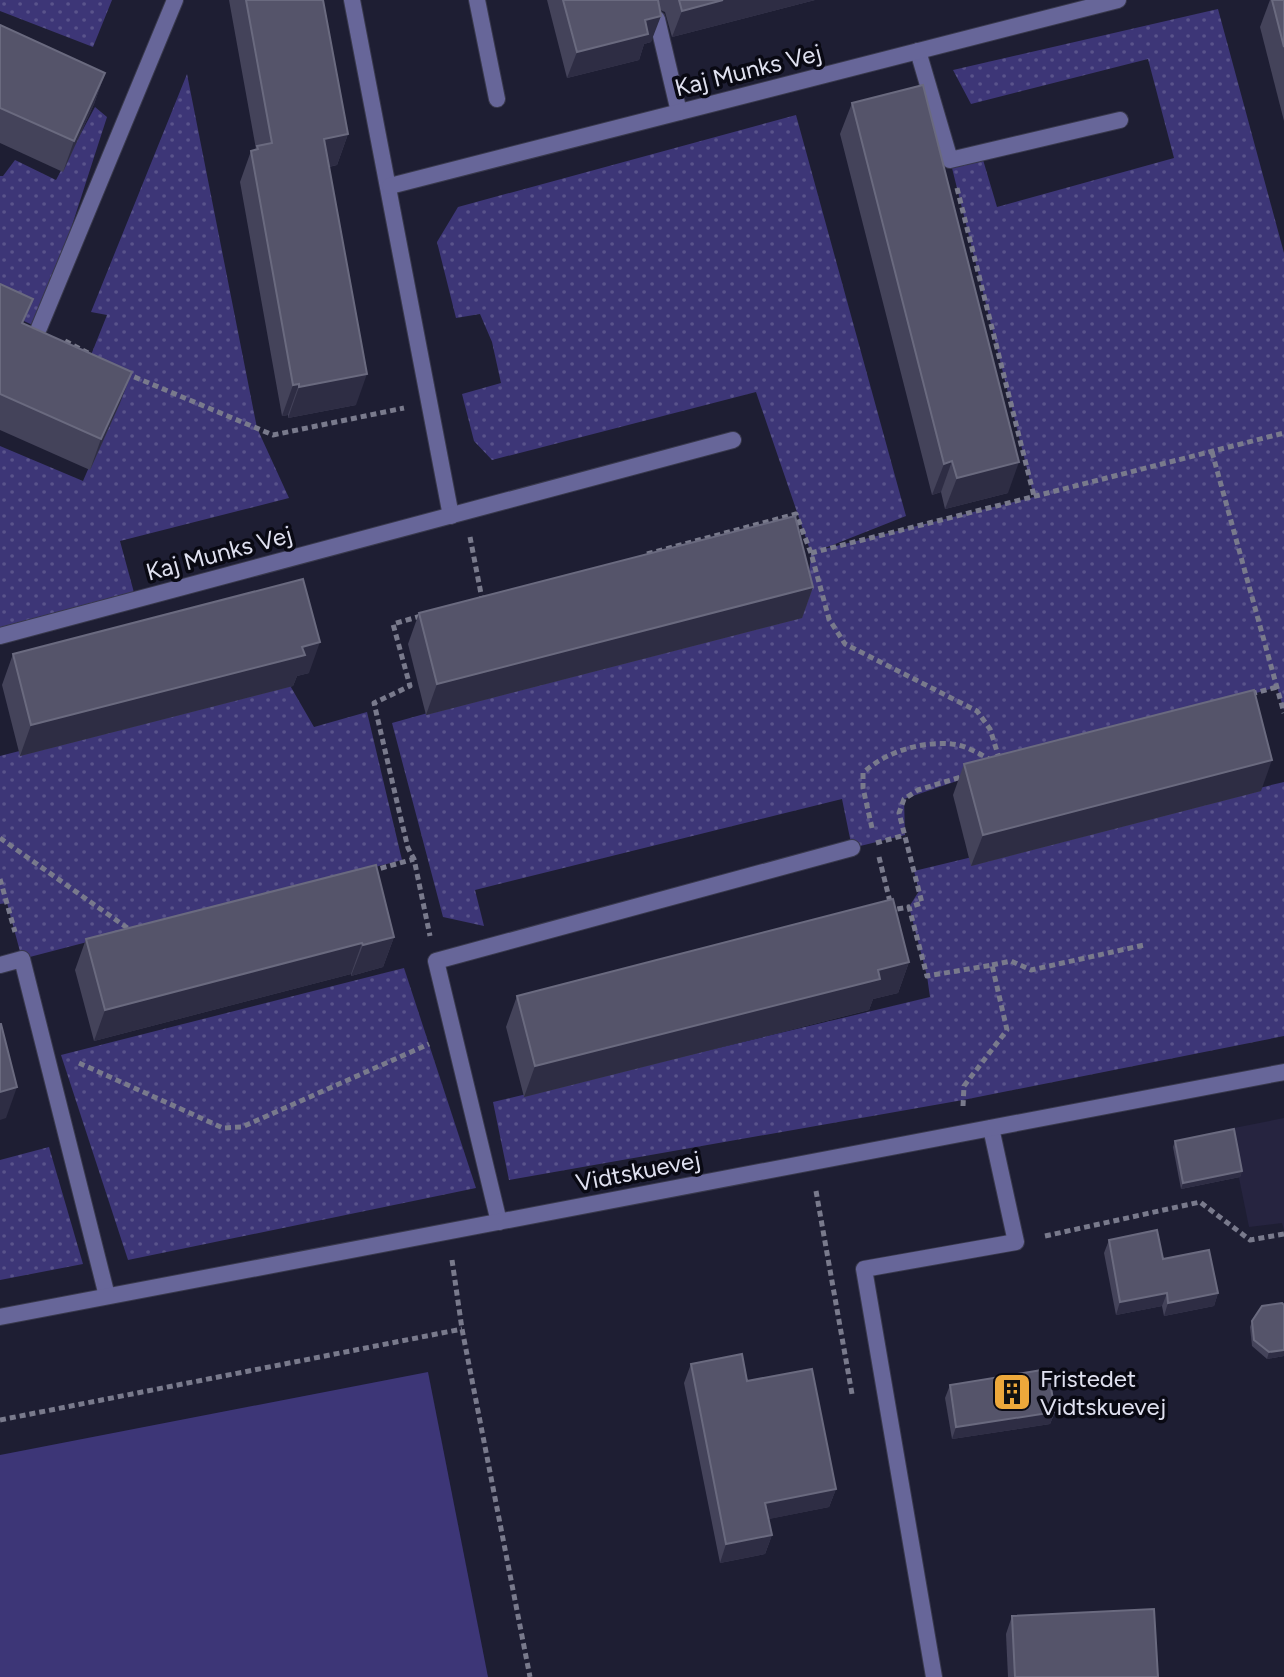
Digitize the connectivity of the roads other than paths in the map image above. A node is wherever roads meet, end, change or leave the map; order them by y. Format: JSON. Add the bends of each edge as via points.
{"nodes":[{"id":1,"x":175,"y":0,"type":"edge"},
{"id":2,"x":352,"y":0,"type":"edge"},
{"id":3,"x":477,"y":0,"type":"edge"},
{"id":4,"x":1118,"y":0,"type":"edge"},
{"id":5,"x":657,"y":19,"type":"edge"},
{"id":6,"x":918,"y":51,"type":"junction"},
{"id":7,"x":497,"y":99,"type":"dead end"},
{"id":8,"x":679,"y":112,"type":"junction"},
{"id":9,"x":1120,"y":120,"type":"dead end"},
{"id":10,"x":390,"y":186,"type":"junction"},
{"id":11,"x":39,"y":328,"type":"edge"},
{"id":12,"x":733,"y":440,"type":"dead end"},
{"id":13,"x":458,"y":514,"type":"junction"},
{"id":14,"x":0,"y":636,"type":"edge"},
{"id":15,"x":852,"y":848,"type":"dead end"},
{"id":16,"x":0,"y":965,"type":"edge"},
{"id":17,"x":1284,"y":1072,"type":"edge"},
{"id":18,"x":991,"y":1128,"type":"junction"},
{"id":19,"x":499,"y":1222,"type":"junction"},
{"id":20,"x":107,"y":1296,"type":"junction"},
{"id":21,"x":0,"y":1317,"type":"edge"},
{"id":22,"x":934,"y":1677,"type":"edge"}],
"edges":[{"from":1,"to":11,"type":"street"},
{"from":2,"to":10,"type":"street"},
{"from":3,"to":7,"type":"street"},
{"from":4,"to":6,"type":"street","name":"Kaj Munks Vej"},
{"from":5,"to":8,"type":"street"},
{"from":6,"to":8,"type":"street","name":"Kaj Munks Vej"},
{"from":6,"to":9,"type":"street","via":[[950,160]]},
{"from":8,"to":10,"type":"street","name":"Kaj Munks Vej"},
{"from":10,"to":13,"type":"street","via":[[429,402]]},
{"from":12,"to":13,"type":"street","name":"Kaj Munks Vej"},
{"from":13,"to":14,"type":"street","name":"Kaj Munks Vej"},
{"from":15,"to":19,"type":"street","via":[[436,961]]},
{"from":16,"to":20,"type":"street","via":[[22,959]]},
{"from":17,"to":18,"type":"street","name":"Vidtskuevej"},
{"from":18,"to":19,"type":"street","name":"Vidtskuevej"},
{"from":18,"to":22,"type":"street","via":[[1016,1242],[864,1269]]},
{"from":19,"to":20,"type":"street","name":"Vidtskuevej"},
{"from":20,"to":21,"type":"street","name":"Vidtskuevej"}]}
